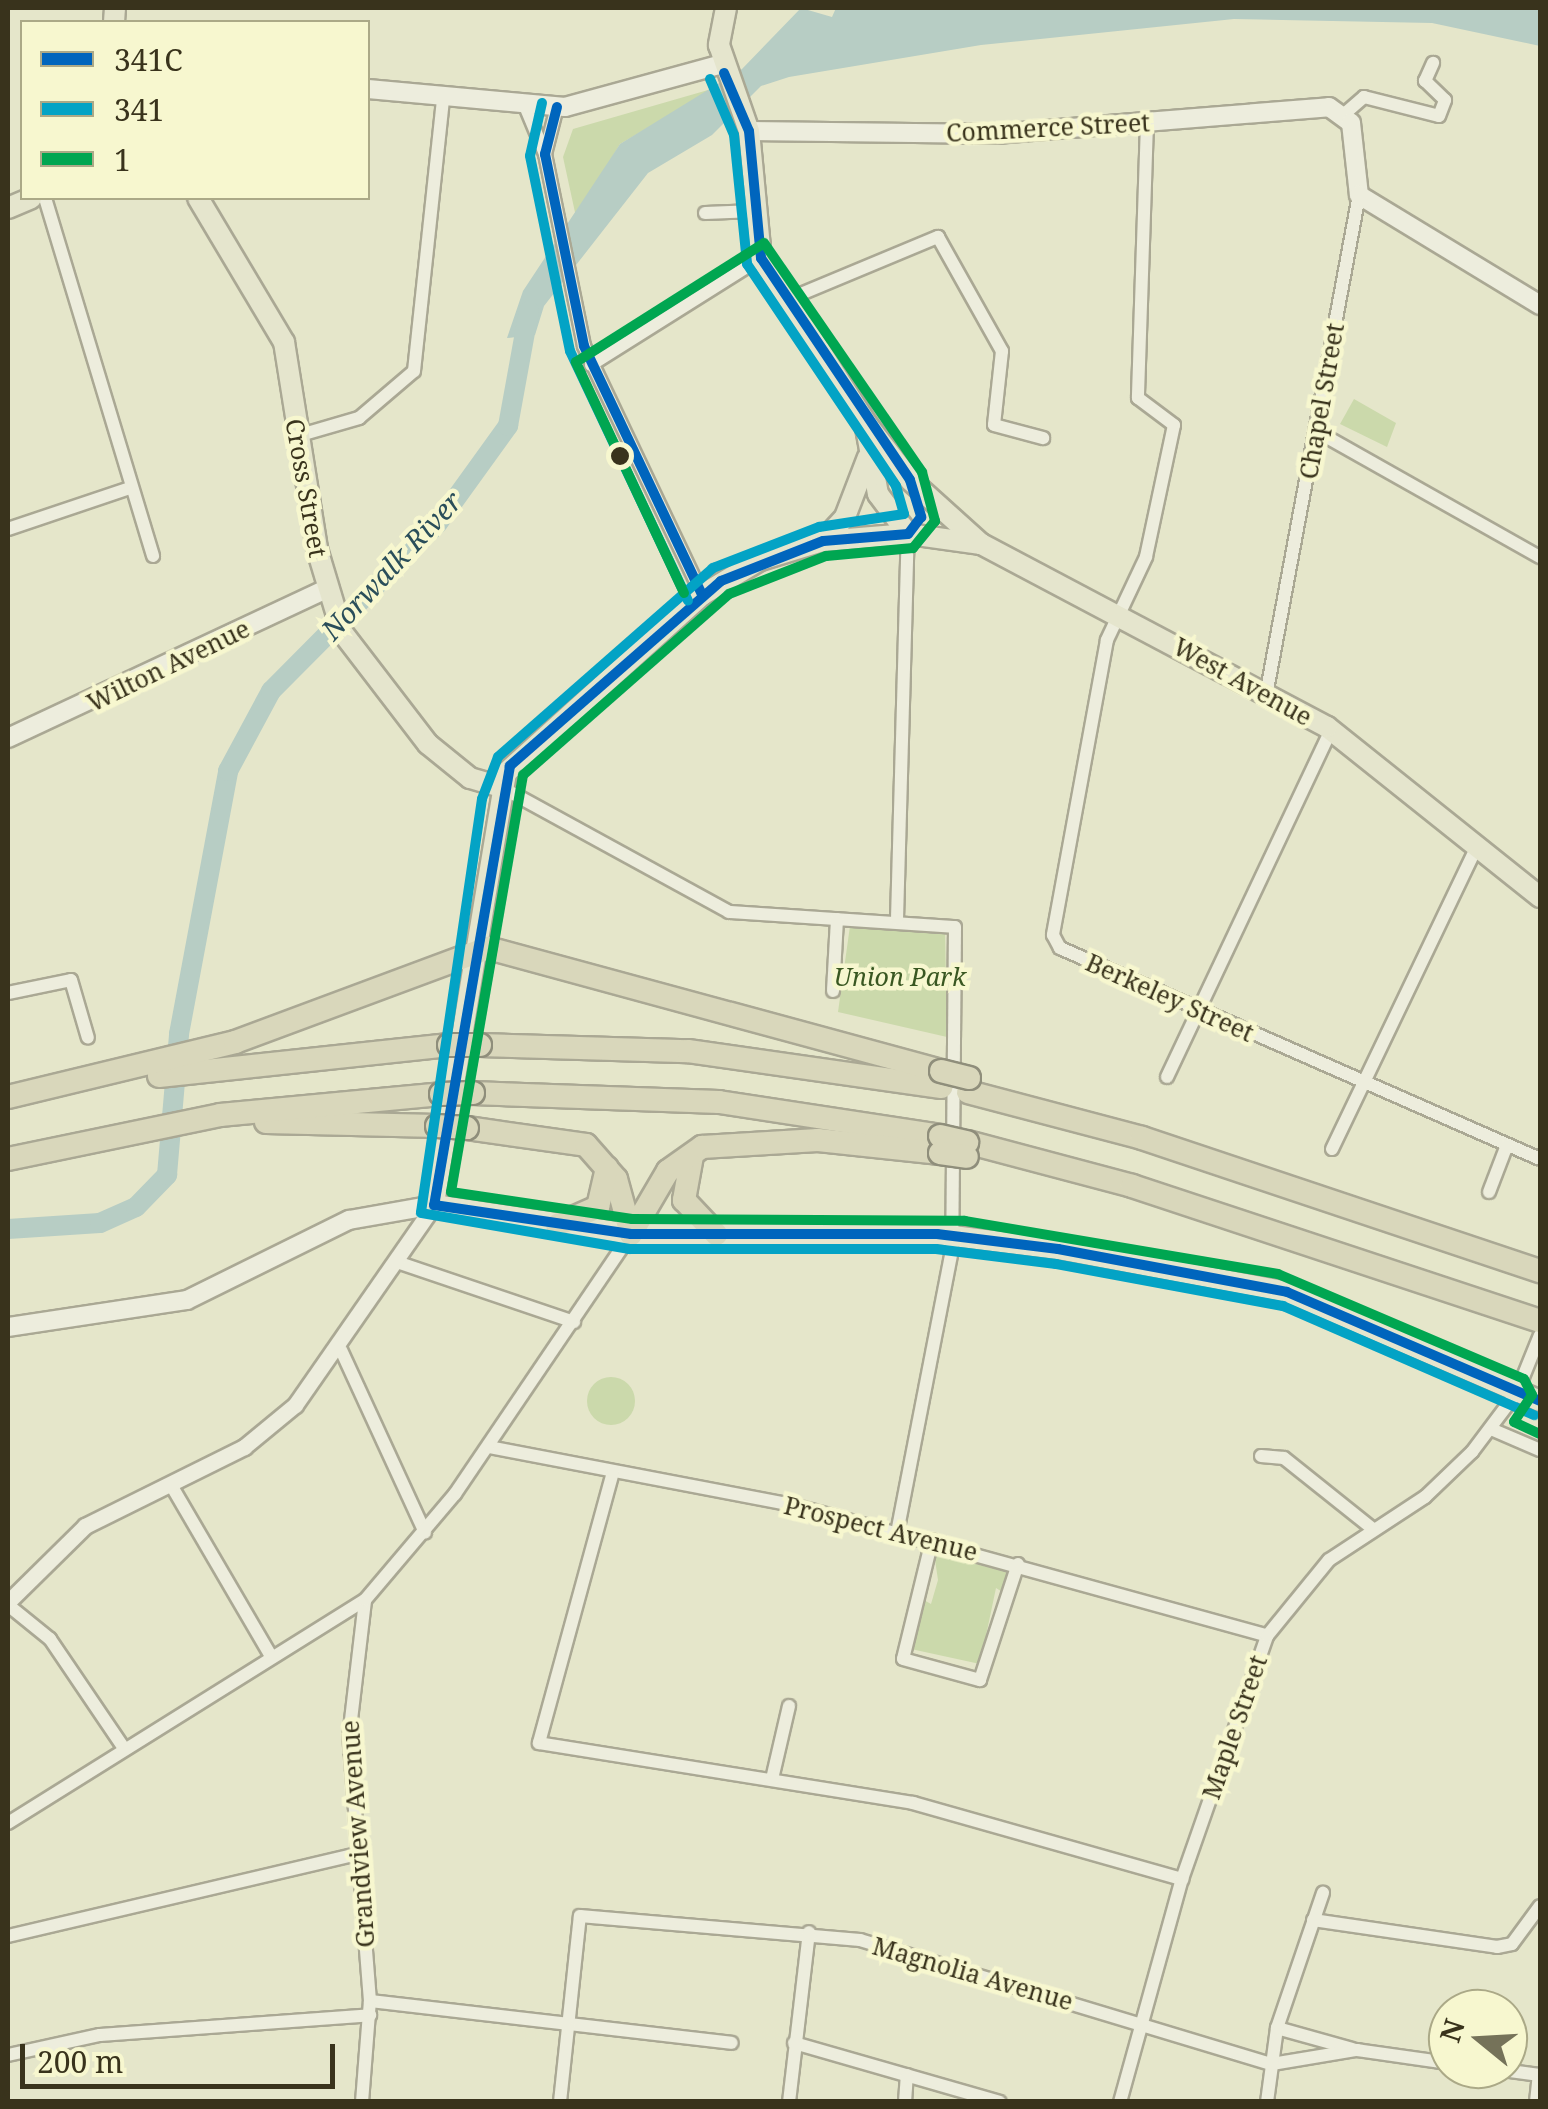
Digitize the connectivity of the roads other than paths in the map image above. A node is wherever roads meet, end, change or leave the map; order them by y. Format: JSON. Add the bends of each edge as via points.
{"nodes":[{"id":1,"x":726,"y":8,"type":"edge"},
{"id":2,"x":1432,"y":63,"type":"dead end"},
{"id":3,"x":723,"y":69,"type":"junction"},
{"id":4,"x":370,"y":89,"type":"edge"},
{"id":5,"x":443,"y":100,"type":"junction"},
{"id":6,"x":525,"y":106,"type":"junction"},
{"id":7,"x":557,"y":107,"type":"junction"},
{"id":8,"x":1342,"y":116,"type":"junction"},
{"id":9,"x":746,"y":123,"type":"junction"},
{"id":10,"x":1147,"y":123,"type":"junction"},
{"id":11,"x":546,"y":154,"type":"junction"},
{"id":12,"x":1358,"y":196,"type":"junction"},
{"id":13,"x":46,"y":200,"type":"edge"},
{"id":14,"x":199,"y":200,"type":"edge"},
{"id":15,"x":755,"y":210,"type":"junction"},
{"id":16,"x":705,"y":213,"type":"dead end"},
{"id":17,"x":761,"y":258,"type":"junction"},
{"id":18,"x":784,"y":301,"type":"junction"},
{"id":19,"x":1540,"y":305,"type":"edge"},
{"id":20,"x":592,"y":365,"type":"junction"},
{"id":21,"x":866,"y":423,"type":"junction"},
{"id":22,"x":1316,"y":431,"type":"junction"},
{"id":23,"x":297,"y":436,"type":"junction"},
{"id":24,"x":1043,"y":438,"type":"dead end"},
{"id":25,"x":870,"y":450,"type":"junction"},
{"id":26,"x":910,"y":480,"type":"junction"},
{"id":27,"x":130,"y":488,"type":"junction"},
{"id":28,"x":8,"y":530,"type":"edge"},
{"id":29,"x":908,"y":534,"type":"junction"},
{"id":30,"x":823,"y":541,"type":"junction"},
{"id":31,"x":981,"y":544,"type":"junction"},
{"id":32,"x":153,"y":556,"type":"dead end"},
{"id":33,"x":1540,"y":557,"type":"edge"},
{"id":34,"x":702,"y":595,"type":"junction"},
{"id":35,"x":329,"y":598,"type":"junction"},
{"id":36,"x":1117,"y":614,"type":"junction"},
{"id":37,"x":1267,"y":690,"type":"junction"},
{"id":38,"x":1331,"y":730,"type":"junction"},
{"id":39,"x":8,"y":738,"type":"edge"},
{"id":40,"x":501,"y":787,"type":"junction"},
{"id":41,"x":1478,"y":844,"type":"junction"},
{"id":42,"x":1540,"y":897,"type":"edge"},
{"id":43,"x":837,"y":919,"type":"junction"},
{"id":44,"x":897,"y":920,"type":"junction"},
{"id":45,"x":475,"y":950,"type":"junction"},
{"id":46,"x":834,"y":991,"type":"dead end"},
{"id":47,"x":8,"y":992,"type":"edge"},
{"id":48,"x":1200,"y":1010,"type":"junction"},
{"id":49,"x":88,"y":1038,"type":"dead end"},
{"id":50,"x":233,"y":1053,"type":"junction"},
{"id":51,"x":1167,"y":1077,"type":"dead end"},
{"id":52,"x":121,"y":1078,"type":"junction"},
{"id":53,"x":941,"y":1078,"type":"junction"},
{"id":54,"x":1368,"y":1085,"type":"junction"},
{"id":55,"x":8,"y":1097,"type":"edge"},
{"id":56,"x":8,"y":1109,"type":"edge"},
{"id":57,"x":220,"y":1120,"type":"junction"},
{"id":58,"x":940,"y":1144,"type":"junction"},
{"id":59,"x":1508,"y":1145,"type":"junction"},
{"id":60,"x":702,"y":1147,"type":"junction"},
{"id":61,"x":1332,"y":1149,"type":"dead end"},
{"id":62,"x":8,"y":1159,"type":"edge"},
{"id":63,"x":1540,"y":1159,"type":"edge"},
{"id":64,"x":604,"y":1160,"type":"junction"},
{"id":65,"x":1489,"y":1192,"type":"dead end"},
{"id":66,"x":434,"y":1205,"type":"junction"},
{"id":67,"x":557,"y":1224,"type":"junction"},
{"id":68,"x":631,"y":1234,"type":"junction"},
{"id":69,"x":716,"y":1234,"type":"junction"},
{"id":70,"x":952,"y":1235,"type":"junction"},
{"id":71,"x":397,"y":1262,"type":"junction"},
{"id":72,"x":1540,"y":1271,"type":"edge"},
{"id":73,"x":574,"y":1322,"type":"junction"},
{"id":74,"x":1538,"y":1325,"type":"edge"},
{"id":75,"x":8,"y":1327,"type":"edge"},
{"id":76,"x":341,"y":1350,"type":"junction"},
{"id":77,"x":1517,"y":1392,"type":"junction"},
{"id":78,"x":1540,"y":1401,"type":"edge"},
{"id":79,"x":1491,"y":1429,"type":"junction"},
{"id":80,"x":488,"y":1447,"type":"junction"},
{"id":81,"x":1540,"y":1450,"type":"edge"},
{"id":82,"x":1261,"y":1456,"type":"dead end"},
{"id":83,"x":613,"y":1472,"type":"junction"},
{"id":84,"x":172,"y":1485,"type":"junction"},
{"id":85,"x":1373,"y":1528,"type":"junction"},
{"id":86,"x":897,"y":1532,"type":"junction"},
{"id":87,"x":425,"y":1533,"type":"junction"},
{"id":88,"x":932,"y":1540,"type":"junction"},
{"id":89,"x":1018,"y":1564,"type":"junction"},
{"id":90,"x":364,"y":1600,"type":"junction"},
{"id":91,"x":8,"y":1604,"type":"edge"},
{"id":92,"x":1266,"y":1636,"type":"junction"},
{"id":93,"x":271,"y":1656,"type":"junction"},
{"id":94,"x":789,"y":1706,"type":"dead end"},
{"id":95,"x":124,"y":1747,"type":"junction"},
{"id":96,"x":772,"y":1779,"type":"junction"},
{"id":97,"x":8,"y":1822,"type":"edge"},
{"id":98,"x":354,"y":1855,"type":"junction"},
{"id":99,"x":1182,"y":1879,"type":"junction"},
{"id":100,"x":1323,"y":1893,"type":"dead end"},
{"id":101,"x":1540,"y":1906,"type":"edge"},
{"id":102,"x":1313,"y":1920,"type":"junction"},
{"id":103,"x":809,"y":1932,"type":"junction"},
{"id":104,"x":8,"y":1936,"type":"edge"},
{"id":105,"x":370,"y":2008,"type":"junction"},
{"id":106,"x":1137,"y":2021,"type":"junction"},
{"id":107,"x":567,"y":2028,"type":"junction"},
{"id":108,"x":1277,"y":2028,"type":"junction"},
{"id":109,"x":732,"y":2042,"type":"dead end"},
{"id":110,"x":794,"y":2043,"type":"junction"},
{"id":111,"x":1357,"y":2050,"type":"junction"},
{"id":112,"x":8,"y":2054,"type":"edge"},
{"id":113,"x":1428,"y":2060,"type":"edge"},
{"id":114,"x":1272,"y":2064,"type":"junction"},
{"id":115,"x":907,"y":2075,"type":"junction"},
{"id":116,"x":1540,"y":2075,"type":"edge"},
{"id":117,"x":362,"y":2102,"type":"edge"},
{"id":118,"x":560,"y":2102,"type":"edge"},
{"id":119,"x":789,"y":2102,"type":"edge"},
{"id":120,"x":905,"y":2102,"type":"edge"},
{"id":121,"x":1000,"y":2102,"type":"edge"},
{"id":122,"x":1120,"y":2102,"type":"edge"},
{"id":123,"x":1267,"y":2102,"type":"edge"},
{"id":124,"x":1536,"y":2102,"type":"edge"}],
"edges":[{"from":1,"to":3,"type":"main road"},
{"from":2,"to":8,"type":"street","via":[[1425,81],[1445,100],[1438,116],[1364,97]]},
{"from":3,"to":7,"type":"main road"},
{"from":3,"to":9,"type":"main road"},
{"from":4,"to":5,"type":"main road"},
{"from":5,"to":6,"type":"main road"},
{"from":5,"to":23,"type":"street","via":[[414,371],[358,418]]},
{"from":6,"to":7,"type":"main road"},
{"from":6,"to":11,"type":"street"},
{"from":7,"to":11,"type":"street"},
{"from":8,"to":10,"type":"main road","name":"Commerce Street","via":[[1304,104]]},
{"from":8,"to":12,"type":"main road","name":"Chapel Street","via":[[1359,149]]},
{"from":9,"to":10,"type":"main road","name":"Commerce Street","via":[[996,134]]},
{"from":9,"to":15,"type":"main road"},
{"from":10,"to":36,"type":"street","name":"Berkeley Street","via":[[1138,398],[1174,425],[1146,556]]},
{"from":11,"to":20,"type":"street"},
{"from":12,"to":19,"type":"main road"},
{"from":12,"to":22,"type":"street","name":"Chapel Street"},
{"from":13,"to":27,"type":"street"},
{"from":14,"to":23,"type":"main road","name":"Cross Street","via":[[280,332]]},
{"from":15,"to":16,"type":"street"},
{"from":15,"to":17,"type":"main road"},
{"from":17,"to":18,"type":"main road"},
{"from":17,"to":20,"type":"street"},
{"from":18,"to":21,"type":"main road"},
{"from":18,"to":24,"type":"street","via":[[938,237],[1002,351],[994,425]]},
{"from":20,"to":34,"type":"street"},
{"from":21,"to":25,"type":"main road"},
{"from":21,"to":26,"type":"main road"},
{"from":22,"to":33,"type":"street"},
{"from":22,"to":37,"type":"street","name":"Chapel Street"},
{"from":23,"to":35,"type":"main road","name":"Cross Street"},
{"from":25,"to":29,"type":"main road","via":[[886,512]]},
{"from":25,"to":30,"type":"main road","via":[[845,517]]},
{"from":26,"to":29,"type":"main road","via":[[921,517]]},
{"from":26,"to":31,"type":"main road"},
{"from":27,"to":28,"type":"street"},
{"from":27,"to":32,"type":"street"},
{"from":29,"to":30,"type":"main road","name":"West Avenue"},
{"from":29,"to":31,"type":"main road","name":"West Avenue"},
{"from":29,"to":44,"type":"street"},
{"from":30,"to":34,"type":"main road","name":"West Avenue","via":[[760,560]]},
{"from":31,"to":36,"type":"main road","name":"West Avenue"},
{"from":34,"to":40,"type":"main road","name":"West Avenue","via":[[532,741]]},
{"from":35,"to":39,"type":"main road","name":"Wilton Avenue"},
{"from":35,"to":40,"type":"main road","name":"Cross Street","via":[[359,661],[428,744],[470,778]]},
{"from":36,"to":37,"type":"main road","name":"West Avenue"},
{"from":36,"to":48,"type":"street","name":"Berkeley Street","via":[[1053,935],[1060,948]]},
{"from":37,"to":38,"type":"main road","name":"West Avenue"},
{"from":38,"to":41,"type":"main road","name":"West Avenue"},
{"from":38,"to":48,"type":"street"},
{"from":40,"to":43,"type":"street","via":[[729,912]]},
{"from":40,"to":45,"type":"main road"},
{"from":41,"to":42,"type":"main road","name":"West Avenue"},
{"from":41,"to":54,"type":"street"},
{"from":43,"to":44,"type":"street"},
{"from":43,"to":46,"type":"street"},
{"from":44,"to":70,"type":"street","via":[[955,928]]},
{"from":45,"to":50,"type":"highway"},
{"from":45,"to":53,"type":"highway","via":[[499,949]]},
{"from":45,"to":66,"type":"main road"},
{"from":47,"to":49,"type":"street","via":[[71,980]]},
{"from":48,"to":51,"type":"street"},
{"from":48,"to":54,"type":"street","name":"Berkeley Street"},
{"from":50,"to":52,"type":"highway"},
{"from":50,"to":53,"type":"highway","bridge":true,"via":[[449,1045],[688,1051]]},
{"from":52,"to":55,"type":"highway"},
{"from":52,"to":56,"type":"highway"},
{"from":53,"to":72,"type":"highway"},
{"from":54,"to":59,"type":"street","name":"Berkeley Street"},
{"from":54,"to":61,"type":"street"},
{"from":57,"to":58,"type":"highway","bridge":true,"via":[[472,1093],[719,1102]]},
{"from":57,"to":62,"type":"highway","via":[[113,1134]]},
{"from":57,"to":64,"type":"highway","bridge":true,"via":[[563,1135]]},
{"from":58,"to":60,"type":"highway","via":[[818,1140]]},
{"from":58,"to":74,"type":"highway","bridge":true,"via":[[1206,1210]]},
{"from":59,"to":63,"type":"street","name":"Berkeley Street"},
{"from":59,"to":65,"type":"street"},
{"from":60,"to":68,"type":"highway","via":[[668,1171]]},
{"from":60,"to":69,"type":"highway","via":[[684,1168],[682,1192]]},
{"from":64,"to":67,"type":"highway","via":[[603,1201]]},
{"from":64,"to":68,"type":"highway"},
{"from":66,"to":67,"type":"main road"},
{"from":66,"to":71,"type":"street"},
{"from":66,"to":75,"type":"main road","via":[[349,1220],[187,1300]]},
{"from":67,"to":68,"type":"main road"},
{"from":68,"to":69,"type":"main road"},
{"from":68,"to":73,"type":"street"},
{"from":69,"to":70,"type":"main road"},
{"from":70,"to":77,"type":"main road","via":[[1287,1292]]},
{"from":70,"to":86,"type":"street","via":[[943,1329]]},
{"from":71,"to":73,"type":"street"},
{"from":71,"to":76,"type":"street"},
{"from":73,"to":80,"type":"street"},
{"from":74,"to":77,"type":"street","name":"Maple Street"},
{"from":76,"to":84,"type":"street","via":[[244,1447]]},
{"from":76,"to":87,"type":"street"},
{"from":77,"to":78,"type":"main road"},
{"from":77,"to":79,"type":"street","name":"Maple Street"},
{"from":79,"to":81,"type":"street"},
{"from":79,"to":85,"type":"street","name":"Maple Street","via":[[1425,1496]]},
{"from":80,"to":83,"type":"street","name":"Prospect Avenue"},
{"from":80,"to":87,"type":"street"},
{"from":82,"to":85,"type":"street","via":[[1284,1458]]},
{"from":83,"to":86,"type":"street","name":"Prospect Avenue"},
{"from":83,"to":96,"type":"street","via":[[539,1743]]},
{"from":84,"to":91,"type":"street","via":[[86,1526]]},
{"from":84,"to":93,"type":"street"},
{"from":85,"to":92,"type":"street","name":"Maple Street","via":[[1316,1572]]},
{"from":86,"to":88,"type":"street","name":"Prospect Avenue"},
{"from":87,"to":90,"type":"street"},
{"from":88,"to":89,"type":"street","name":"Prospect Avenue"},
{"from":88,"to":89,"type":"street","via":[[903,1659],[980,1680]]},
{"from":89,"to":92,"type":"street","name":"Prospect Avenue"},
{"from":90,"to":93,"type":"street"},
{"from":90,"to":98,"type":"street","name":"Grandview Avenue","via":[[349,1692]]},
{"from":91,"to":95,"type":"street","via":[[50,1639]]},
{"from":92,"to":99,"type":"street","name":"Maple Street"},
{"from":93,"to":95,"type":"street"},
{"from":94,"to":96,"type":"street"},
{"from":95,"to":97,"type":"street"},
{"from":96,"to":99,"type":"street","via":[[913,1802]]},
{"from":98,"to":104,"type":"street"},
{"from":98,"to":105,"type":"street","name":"Grandview Avenue"},
{"from":99,"to":106,"type":"street","name":"Maple Street"},
{"from":100,"to":102,"type":"street"},
{"from":101,"to":102,"type":"street","via":[[1512,1944],[1498,1947]]},
{"from":102,"to":108,"type":"street"},
{"from":103,"to":106,"type":"street","name":"Magnolia Avenue"},
{"from":103,"to":107,"type":"street","name":"Magnolia Avenue","via":[[580,1916]]},
{"from":103,"to":110,"type":"street"},
{"from":105,"to":107,"type":"street"},
{"from":105,"to":112,"type":"street","via":[[100,2035]]},
{"from":105,"to":117,"type":"street","name":"Grandview Avenue"},
{"from":106,"to":114,"type":"street","name":"Magnolia Avenue"},
{"from":106,"to":122,"type":"street","name":"Maple Street"},
{"from":107,"to":109,"type":"street"},
{"from":107,"to":118,"type":"street"},
{"from":108,"to":111,"type":"street","name":"Magnolia Avenue"},
{"from":108,"to":114,"type":"street"},
{"from":110,"to":115,"type":"street"},
{"from":110,"to":119,"type":"street"},
{"from":111,"to":113,"type":"street","name":"Magnolia Avenue"},
{"from":111,"to":114,"type":"street","name":"Magnolia Avenue"},
{"from":114,"to":123,"type":"street"},
{"from":115,"to":120,"type":"street"},
{"from":115,"to":121,"type":"street"},
{"from":116,"to":124,"type":"street"}]}
